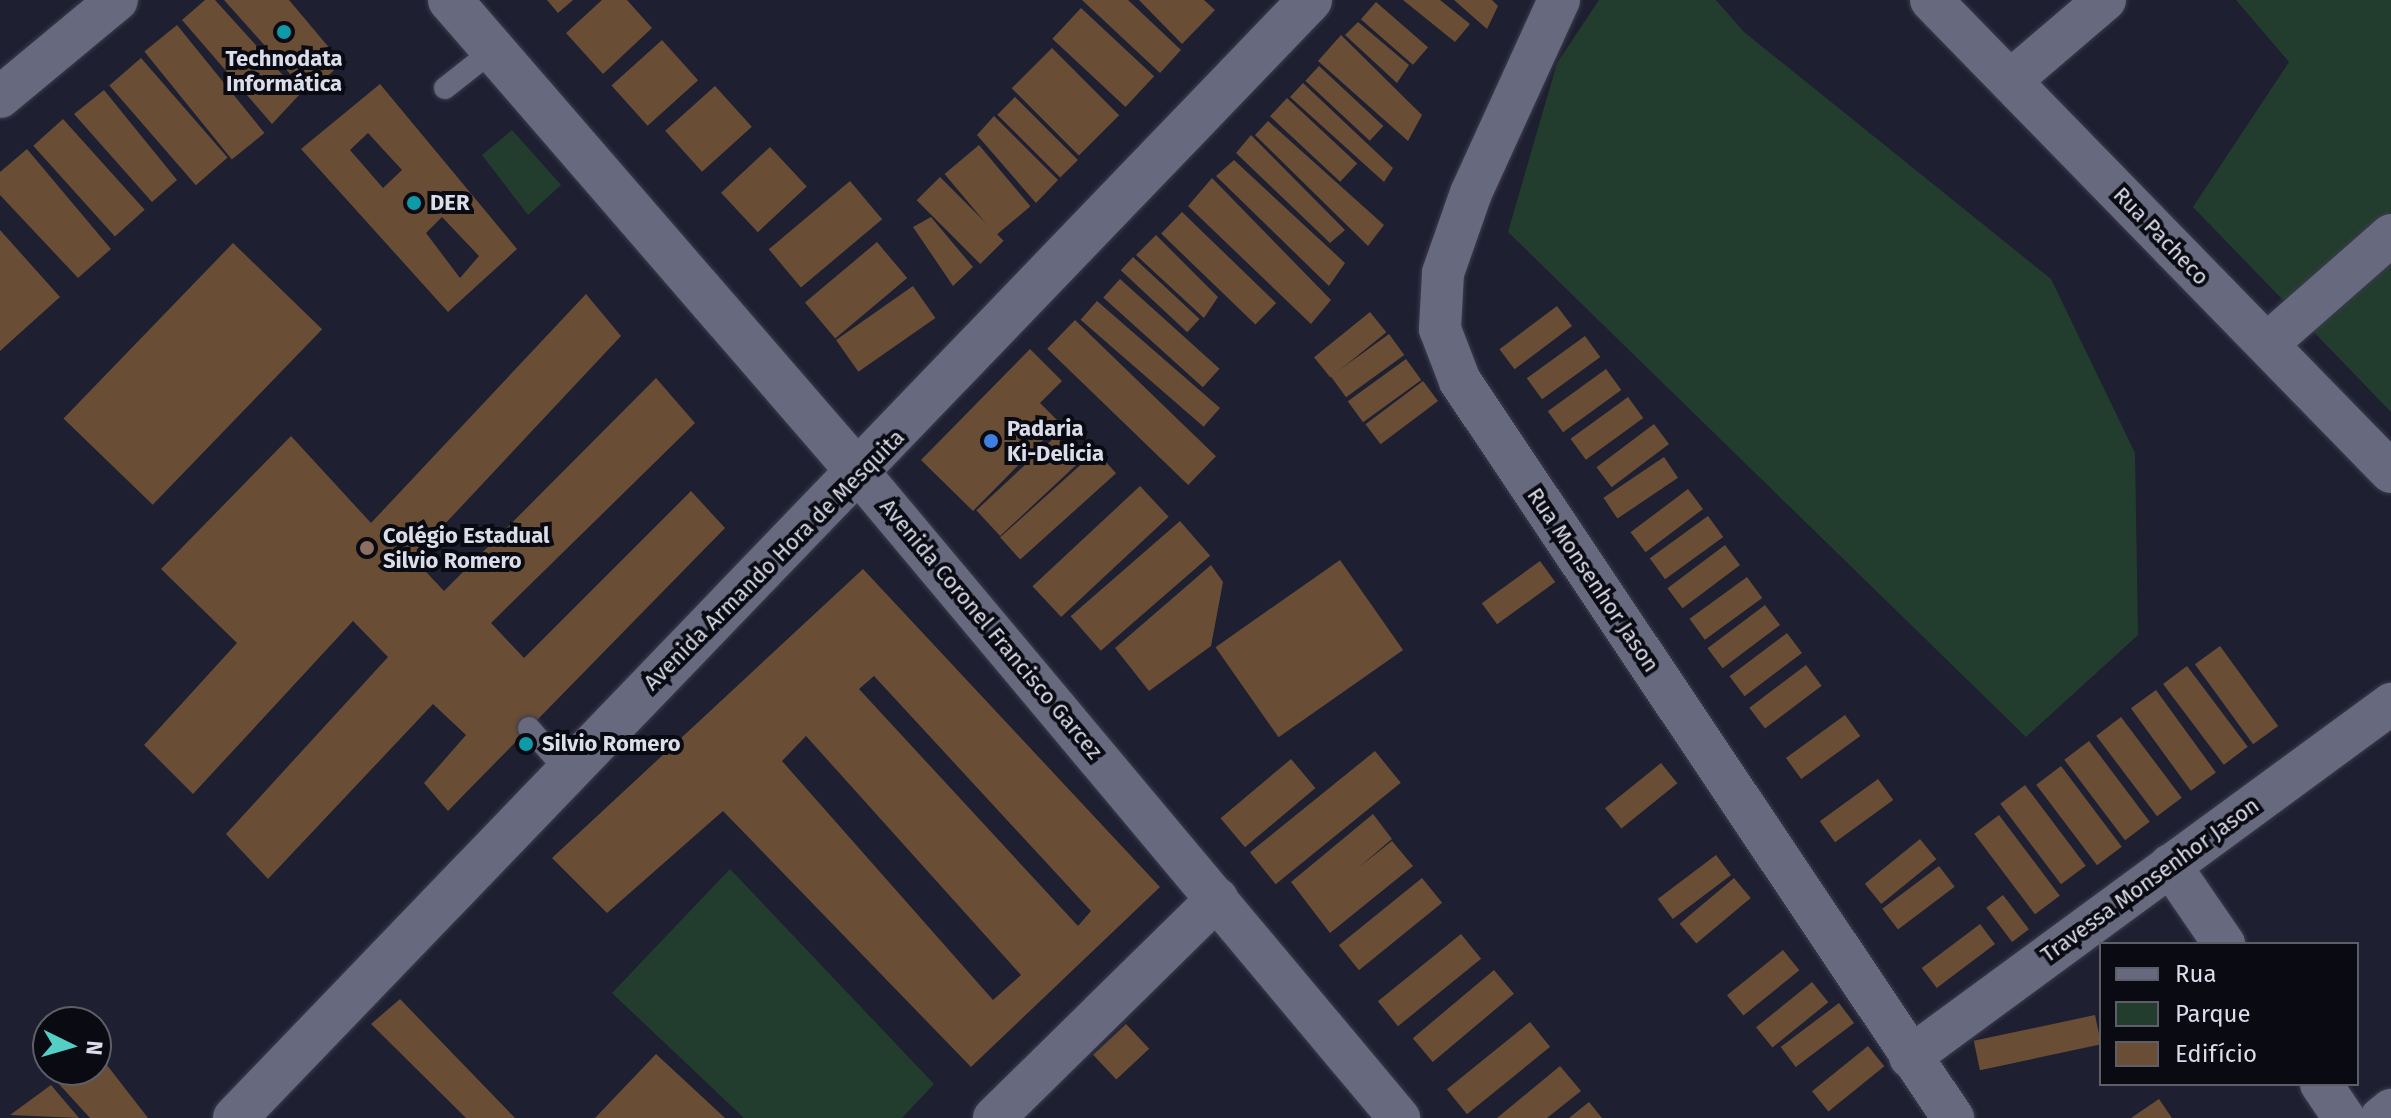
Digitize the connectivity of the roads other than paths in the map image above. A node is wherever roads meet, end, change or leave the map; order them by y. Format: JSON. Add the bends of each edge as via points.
{"nodes":[{"id":1,"x":117,"y":0,"type":"edge"},
{"id":2,"x":450,"y":0,"type":"edge"},
{"id":3,"x":1310,"y":0,"type":"edge"},
{"id":4,"x":1559,"y":0,"type":"edge"},
{"id":5,"x":1931,"y":0,"type":"edge"},
{"id":6,"x":2105,"y":0,"type":"edge"},
{"id":7,"x":492,"y":51,"type":"junction"},
{"id":8,"x":2010,"y":81,"type":"junction"},
{"id":9,"x":445,"y":88,"type":"dead end"},
{"id":10,"x":0,"y":97,"type":"edge"},
{"id":11,"x":2391,"y":235,"type":"edge"},
{"id":12,"x":2267,"y":344,"type":"junction"},
{"id":13,"x":2391,"y":472,"type":"edge"},
{"id":14,"x":860,"y":474,"type":"junction"},
{"id":15,"x":2391,"y":704,"type":"edge"},
{"id":16,"x":529,"y":728,"type":"dead end"},
{"id":17,"x":566,"y":770,"type":"junction"},
{"id":18,"x":2170,"y":865,"type":"junction"},
{"id":19,"x":1217,"y":899,"type":"junction"},
{"id":20,"x":2223,"y":942,"type":"edge"},
{"id":21,"x":1910,"y":1057,"type":"junction"},
{"id":22,"x":2322,"y":1086,"type":"edge"},
{"id":23,"x":2391,"y":1110,"type":"edge"},
{"id":24,"x":235,"y":1118,"type":"edge"},
{"id":25,"x":994,"y":1118,"type":"edge"},
{"id":26,"x":1399,"y":1118,"type":"edge"},
{"id":27,"x":1953,"y":1118,"type":"edge"},
{"id":28,"x":2344,"y":1118,"type":"edge"},
{"id":29,"x":2381,"y":1118,"type":"edge"}],
"edges":[{"from":1,"to":10,"type":"street"},
{"from":2,"to":7,"type":"main road","name":"Avenida Coronel Francisco Garcez"},
{"from":3,"to":14,"type":"main road","name":"Avenida Armando Hora de Mesquita"},
{"from":4,"to":21,"type":"street","name":"Rua Monsenhor Jason","via":[[1471,193],[1443,273],[1440,329],[1460,381]]},
{"from":5,"to":8,"type":"street","name":"Rua Pacheco"},
{"from":6,"to":8,"type":"street"},
{"from":7,"to":9,"type":"lane"},
{"from":7,"to":14,"type":"main road","name":"Avenida Coronel Francisco Garcez"},
{"from":8,"to":12,"type":"street","name":"Rua Pacheco"},
{"from":11,"to":12,"type":"street"},
{"from":12,"to":13,"type":"street","name":"Rua Pacheco"},
{"from":14,"to":17,"type":"main road","name":"Avenida Armando Hora de Mesquita"},
{"from":14,"to":19,"type":"street","name":"Avenida Coronel Francisco Garcez"},
{"from":15,"to":18,"type":"street","name":"Travessa Monsenhor Jason"},
{"from":16,"to":17,"type":"lane"},
{"from":17,"to":24,"type":"main road","name":"Avenida Armando Hora de Mesquita"},
{"from":18,"to":20,"type":"street"},
{"from":18,"to":21,"type":"street","name":"Travessa Monsenhor Jason"},
{"from":19,"to":25,"type":"street"},
{"from":19,"to":26,"type":"street","name":"Avenida Coronel Francisco Garcez"},
{"from":21,"to":27,"type":"street","name":"Rua Monsenhor Jason"},
{"from":22,"to":28,"type":"street"},
{"from":23,"to":29,"type":"street"}]}
